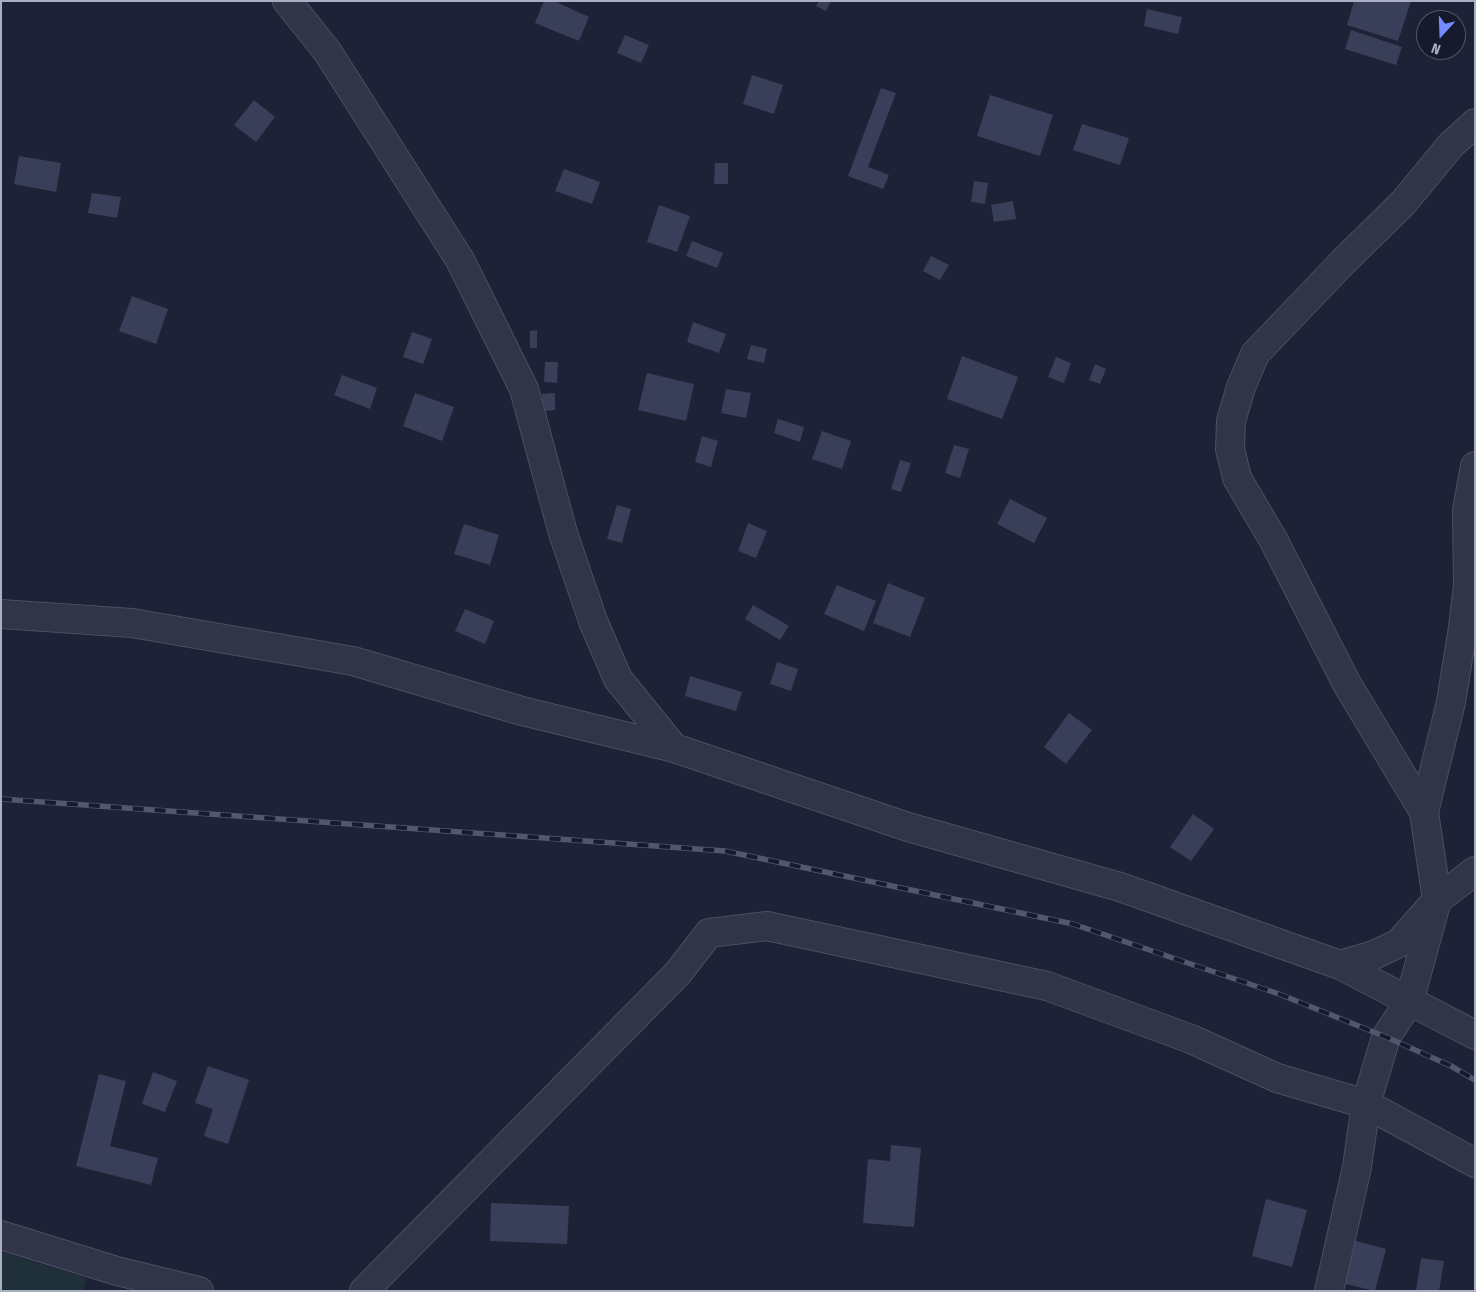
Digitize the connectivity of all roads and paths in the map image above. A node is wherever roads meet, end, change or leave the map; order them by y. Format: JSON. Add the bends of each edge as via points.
{"nodes":[{"id":1,"x":287,"y":1,"type":"edge"},
{"id":2,"x":1475,"y":123,"type":"edge"},
{"id":3,"x":1475,"y":466,"type":"edge"},
{"id":4,"x":1,"y":614,"type":"edge"},
{"id":5,"x":674,"y":748,"type":"junction"},
{"id":6,"x":1424,"y":812,"type":"junction"},
{"id":7,"x":1475,"y":871,"type":"edge"},
{"id":8,"x":1437,"y":900,"type":"junction"},
{"id":9,"x":1340,"y":965,"type":"junction"},
{"id":10,"x":1409,"y":1002,"type":"junction"},
{"id":11,"x":1475,"y":1035,"type":"edge"},
{"id":12,"x":1366,"y":1104,"type":"junction"},
{"id":13,"x":1475,"y":1163,"type":"edge"},
{"id":14,"x":1,"y":1235,"type":"edge"},
{"id":15,"x":114,"y":1281,"type":"edge"},
{"id":16,"x":199,"y":1291,"type":"edge"},
{"id":17,"x":364,"y":1291,"type":"edge"},
{"id":18,"x":1329,"y":1291,"type":"edge"}],
"edges":[{"from":1,"to":5,"type":"street","via":[[327,50],[460,260],[524,389],[562,533],[593,621],[618,679]]},
{"from":2,"to":6,"type":"street","via":[[1451,144],[1403,203],[1255,354],[1230,421],[1230,449],[1237,478],[1274,541],[1347,684]]},
{"from":3,"to":6,"type":"street","via":[[1467,510],[1468,585],[1463,628],[1451,702]]},
{"from":4,"to":5,"type":"street","via":[[132,623],[353,660],[522,711]]},
{"from":5,"to":9,"type":"street","via":[[908,827],[1120,887]]},
{"from":6,"to":8,"type":"street"},
{"from":7,"to":8,"type":"street"},
{"from":8,"to":9,"type":"street","via":[[1399,943],[1374,955]]},
{"from":8,"to":10,"type":"street"},
{"from":9,"to":10,"type":"street"},
{"from":10,"to":11,"type":"street"},
{"from":10,"to":12,"type":"street","via":[[1386,1037]]},
{"from":12,"to":13,"type":"street"},
{"from":12,"to":17,"type":"street","via":[[1277,1078],[1190,1039],[1047,986],[767,926],[710,933],[678,973]]},
{"from":12,"to":18,"type":"street","via":[[1357,1167]]},
{"from":14,"to":15,"type":"street"},
{"from":15,"to":16,"type":"street"}]}
